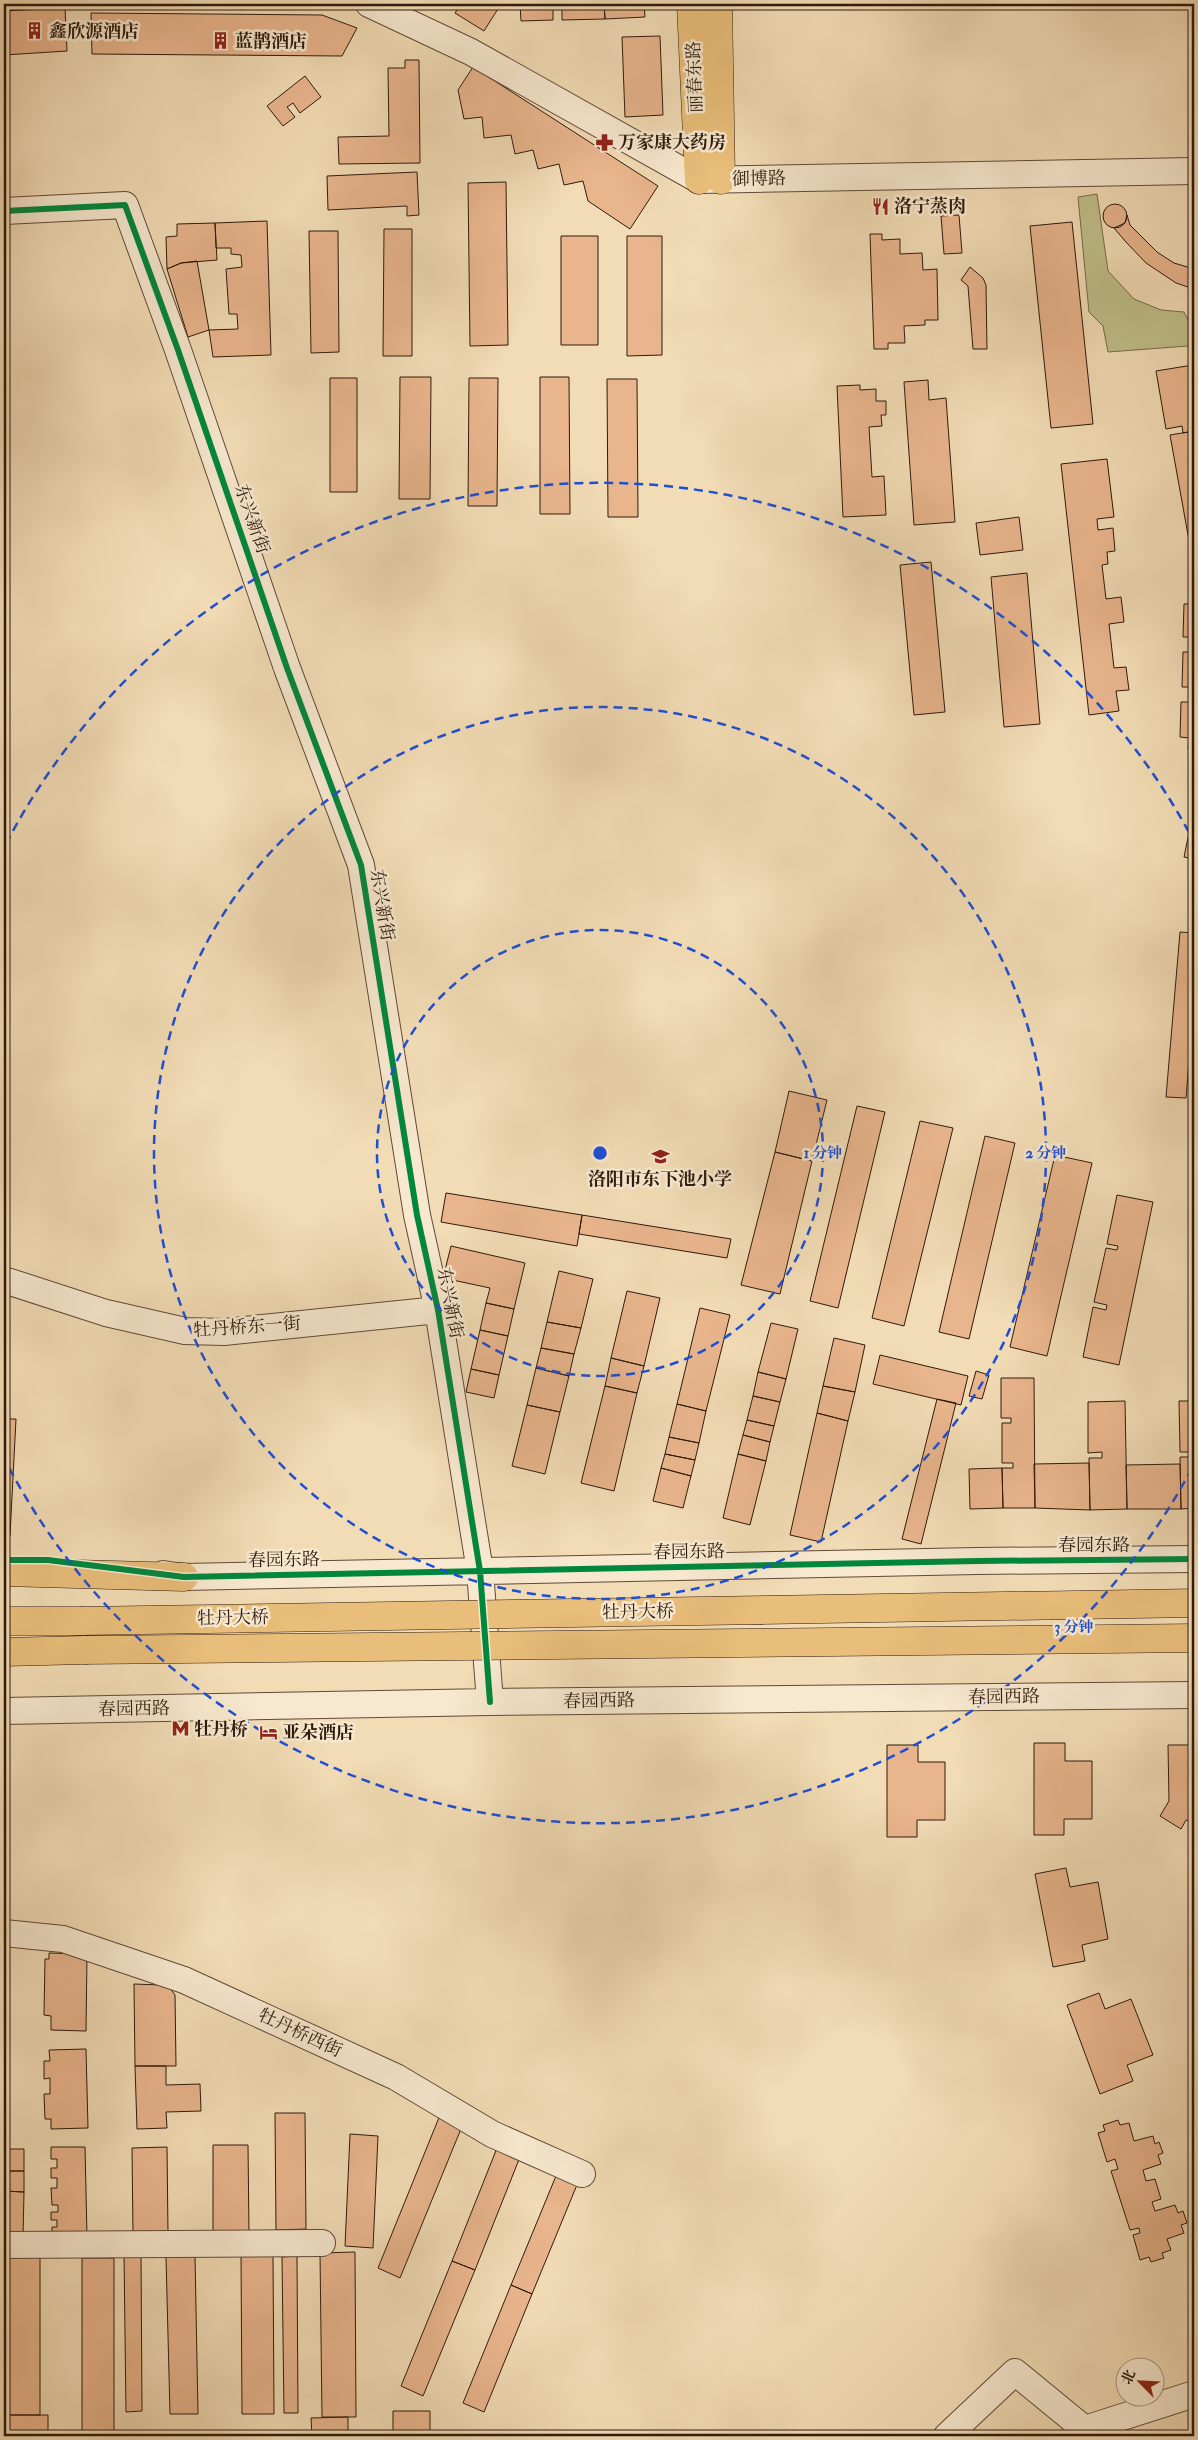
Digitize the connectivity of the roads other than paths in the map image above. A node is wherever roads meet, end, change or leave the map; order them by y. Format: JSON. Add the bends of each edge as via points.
{"nodes":[{"id":1,"x":369,"y":4,"type":"edge"},
{"id":2,"x":692,"y":4,"type":"edge"},
{"id":3,"x":718,"y":4,"type":"edge"},
{"id":4,"x":1194,"y":171,"type":"edge"},
{"id":5,"x":710,"y":180,"type":"junction"},
{"id":6,"x":4,"y":211,"type":"edge"},
{"id":7,"x":4,"y":1280,"type":"edge"},
{"id":8,"x":438,"y":1310,"type":"junction"},
{"id":9,"x":1194,"y":1559,"type":"edge"},
{"id":10,"x":4,"y":1560,"type":"edge"},
{"id":11,"x":480,"y":1571,"type":"junction"},
{"id":12,"x":4,"y":1572,"type":"edge"},
{"id":13,"x":184,"y":1577,"type":"junction"},
{"id":14,"x":1194,"y":1603,"type":"edge"},
{"id":15,"x":4,"y":1621,"type":"edge"},
{"id":16,"x":1194,"y":1638,"type":"edge"},
{"id":17,"x":4,"y":1652,"type":"edge"},
{"id":18,"x":1194,"y":1695,"type":"edge"},
{"id":19,"x":490,"y":1702,"type":"junction"},
{"id":20,"x":4,"y":1711,"type":"edge"},
{"id":21,"x":4,"y":1933,"type":"edge"},
{"id":22,"x":582,"y":2174,"type":"dead end"},
{"id":23,"x":322,"y":2243,"type":"dead end"},
{"id":24,"x":4,"y":2245,"type":"edge"},
{"id":25,"x":1194,"y":2394,"type":"edge"},
{"id":26,"x":1089,"y":2433,"type":"edge"},
{"id":27,"x":947,"y":2436,"type":"edge"}],
"edges":[{"from":1,"to":5,"type":"street","via":[[471,52]]},
{"from":2,"to":5,"type":"main road","name":"丽春东路"},
{"from":3,"to":5,"type":"main road","name":"丽春东路"},
{"from":4,"to":5,"type":"street","name":"御博路"},
{"from":6,"to":8,"type":"street","name":"东兴新街","via":[[125,206],[287,668],[360,865],[417,1215]]},
{"from":7,"to":8,"type":"street","name":"牡丹桥东一街","via":[[106,1313],[185,1331],[224,1332]]},
{"from":8,"to":11,"type":"street","name":"东兴新街"},
{"from":9,"to":11,"type":"street","name":"春园东路"},
{"from":10,"to":13,"type":"street","name":"春园东路","via":[[48,1560]]},
{"from":11,"to":13,"type":"street","name":"春园东路"},
{"from":11,"to":19,"type":"street","name":"东兴新街"},
{"from":12,"to":13,"type":"main road"},
{"from":14,"to":15,"type":"main road","name":"牡丹大桥","bridge":true},
{"from":16,"to":17,"type":"main road","name":"牡丹大桥","bridge":true},
{"from":18,"to":19,"type":"street","name":"春园西路"},
{"from":19,"to":20,"type":"street","name":"春园西路"},
{"from":21,"to":22,"type":"street","name":"牡丹桥西街","via":[[63,1939],[184,1980],[396,2077],[492,2134]]},
{"from":23,"to":24,"type":"street"},
{"from":25,"to":26,"type":"street"},
{"from":26,"to":27,"type":"street","via":[[1015,2372]]}]}
